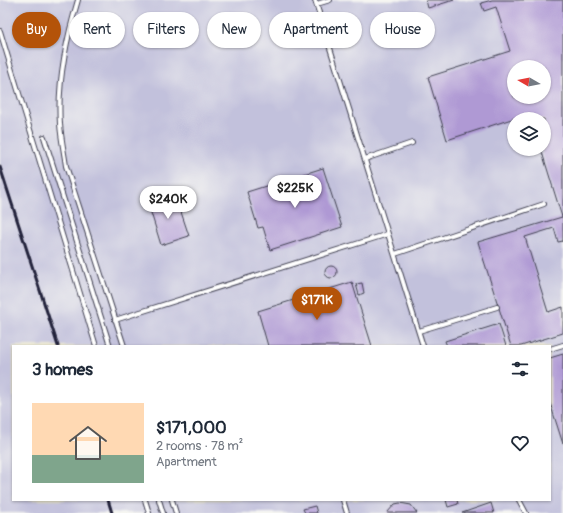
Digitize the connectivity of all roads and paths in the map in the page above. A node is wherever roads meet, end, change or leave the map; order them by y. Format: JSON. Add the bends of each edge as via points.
{"nodes":[{"id":1,"x":78,"y":0,"type":"edge"},
{"id":2,"x":330,"y":0,"type":"edge"},
{"id":3,"x":316,"y":2,"type":"edge"},
{"id":4,"x":0,"y":32,"type":"edge"},
{"id":5,"x":44,"y":137,"type":"dead end"},
{"id":6,"x":412,"y":143,"type":"dead end"},
{"id":7,"x":365,"y":159,"type":"junction"},
{"id":8,"x":544,"y":204,"type":"dead end"},
{"id":9,"x":388,"y":234,"type":"junction"},
{"id":10,"x":395,"y":254,"type":"junction"},
{"id":11,"x":497,"y":307,"type":"dead end"},
{"id":12,"x":115,"y":320,"type":"junction"},
{"id":13,"x":419,"y":331,"type":"junction"},
{"id":14,"x":96,"y":345,"type":"edge"},
{"id":15,"x":110,"y":345,"type":"edge"},
{"id":16,"x":124,"y":345,"type":"edge"},
{"id":17,"x":424,"y":345,"type":"edge"},
{"id":18,"x":563,"y":345,"type":"edge"},
{"id":19,"x":551,"y":349,"type":"edge"},
{"id":20,"x":145,"y":501,"type":"edge"},
{"id":21,"x":159,"y":501,"type":"edge"},
{"id":22,"x":172,"y":501,"type":"edge"},
{"id":23,"x":343,"y":501,"type":"edge"},
{"id":24,"x":520,"y":501,"type":"edge"},
{"id":25,"x":149,"y":513,"type":"edge"},
{"id":26,"x":163,"y":513,"type":"edge"},
{"id":27,"x":176,"y":513,"type":"edge"},
{"id":28,"x":347,"y":513,"type":"edge"},
{"id":29,"x":526,"y":513,"type":"edge"}],
"edges":[{"from":1,"to":12,"type":"lane","via":[[60,84],[60,125],[66,166]]},
{"from":2,"to":3,"type":"lane"},
{"from":3,"to":7,"type":"lane"},
{"from":4,"to":14,"type":"lane"},
{"from":5,"to":15,"type":"lane"},
{"from":6,"to":7,"type":"lane"},
{"from":7,"to":9,"type":"lane"},
{"from":8,"to":10,"type":"lane"},
{"from":9,"to":10,"type":"lane"},
{"from":9,"to":12,"type":"lane"},
{"from":10,"to":13,"type":"lane"},
{"from":11,"to":13,"type":"lane"},
{"from":12,"to":16,"type":"lane"},
{"from":13,"to":17,"type":"lane"},
{"from":18,"to":19,"type":"lane"},
{"from":20,"to":25,"type":"lane"},
{"from":21,"to":26,"type":"lane"},
{"from":22,"to":27,"type":"lane"},
{"from":23,"to":28,"type":"lane"},
{"from":24,"to":29,"type":"lane"}]}
